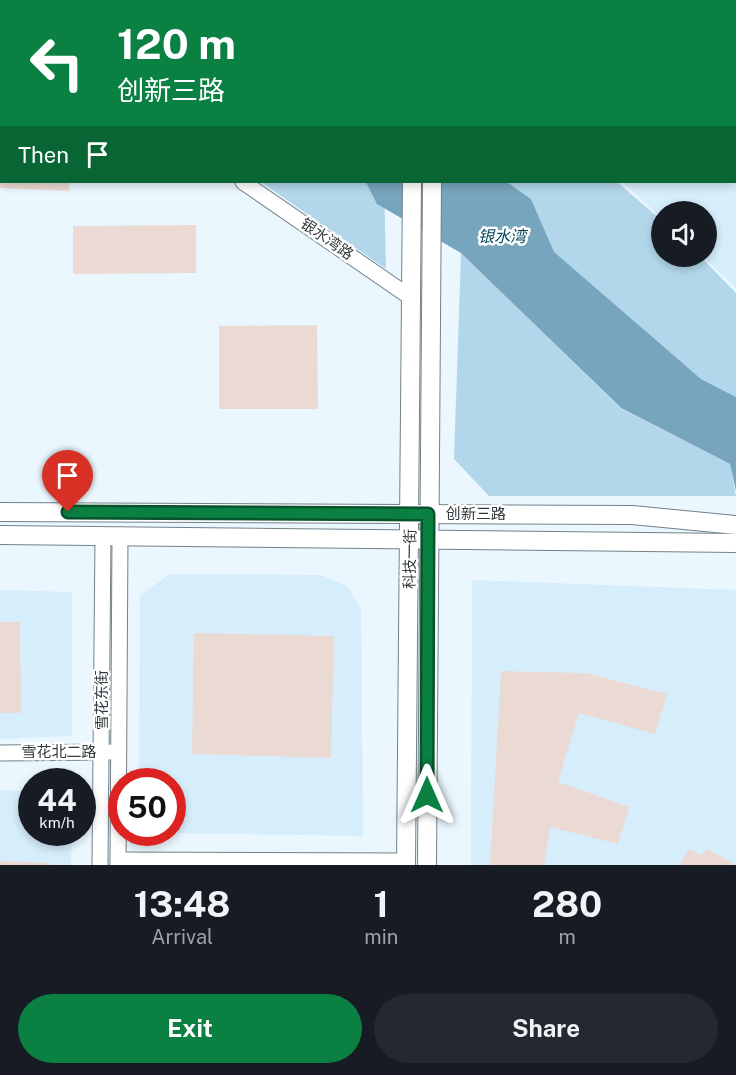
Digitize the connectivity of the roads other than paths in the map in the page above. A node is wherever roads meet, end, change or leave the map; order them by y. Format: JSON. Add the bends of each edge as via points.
{"nodes":[{"id":1,"x":244,"y":183,"type":"edge"},
{"id":2,"x":412,"y":183,"type":"edge"},
{"id":3,"x":432,"y":183,"type":"edge"},
{"id":4,"x":410,"y":294,"type":"junction"},
{"id":5,"x":0,"y":512,"type":"edge"},
{"id":6,"x":410,"y":514,"type":"junction"},
{"id":7,"x":428,"y":514,"type":"junction"},
{"id":8,"x":736,"y":525,"type":"edge"},
{"id":9,"x":0,"y":535,"type":"edge"},
{"id":10,"x":111,"y":536,"type":"junction"},
{"id":11,"x":419,"y":539,"type":"junction"},
{"id":12,"x":736,"y":543,"type":"edge"},
{"id":13,"x":102,"y":752,"type":"junction"},
{"id":14,"x":118,"y":752,"type":"junction"},
{"id":15,"x":0,"y":753,"type":"edge"},
{"id":16,"x":118,"y":862,"type":"edge"},
{"id":17,"x":406,"y":863,"type":"edge"},
{"id":18,"x":100,"y":865,"type":"edge"},
{"id":19,"x":426,"y":865,"type":"edge"}],
"edges":[{"from":1,"to":4,"type":"street","name":"银水湾路"},
{"from":2,"to":4,"type":"main road","name":"科技一街"},
{"from":3,"to":7,"type":"main road","name":"科技一街"},
{"from":4,"to":6,"type":"main road","name":"科技一街"},
{"from":5,"to":6,"type":"main road","name":"创新三路"},
{"from":6,"to":7,"type":"main road","name":"创新三路"},
{"from":6,"to":11,"type":"main road","name":"科技一街"},
{"from":7,"to":8,"type":"main road","name":"创新三路","via":[[632,515]]},
{"from":7,"to":11,"type":"main road","name":"科技一街"},
{"from":9,"to":10,"type":"main road","name":"创新三路"},
{"from":10,"to":11,"type":"main road","name":"创新三路"},
{"from":10,"to":13,"type":"street","name":"雪花东街"},
{"from":10,"to":14,"type":"street","name":"雪花东街"},
{"from":11,"to":12,"type":"main road","name":"创新三路"},
{"from":11,"to":17,"type":"main road","name":"科技一街"},
{"from":11,"to":19,"type":"main road","name":"科技一街"},
{"from":13,"to":14,"type":"street","name":"雪花北二路"},
{"from":13,"to":15,"type":"street","name":"雪花北二路"},
{"from":13,"to":18,"type":"street","name":"雪花东街"},
{"from":14,"to":16,"type":"street","name":"雪花东街"},
{"from":16,"to":17,"type":"street"}]}
